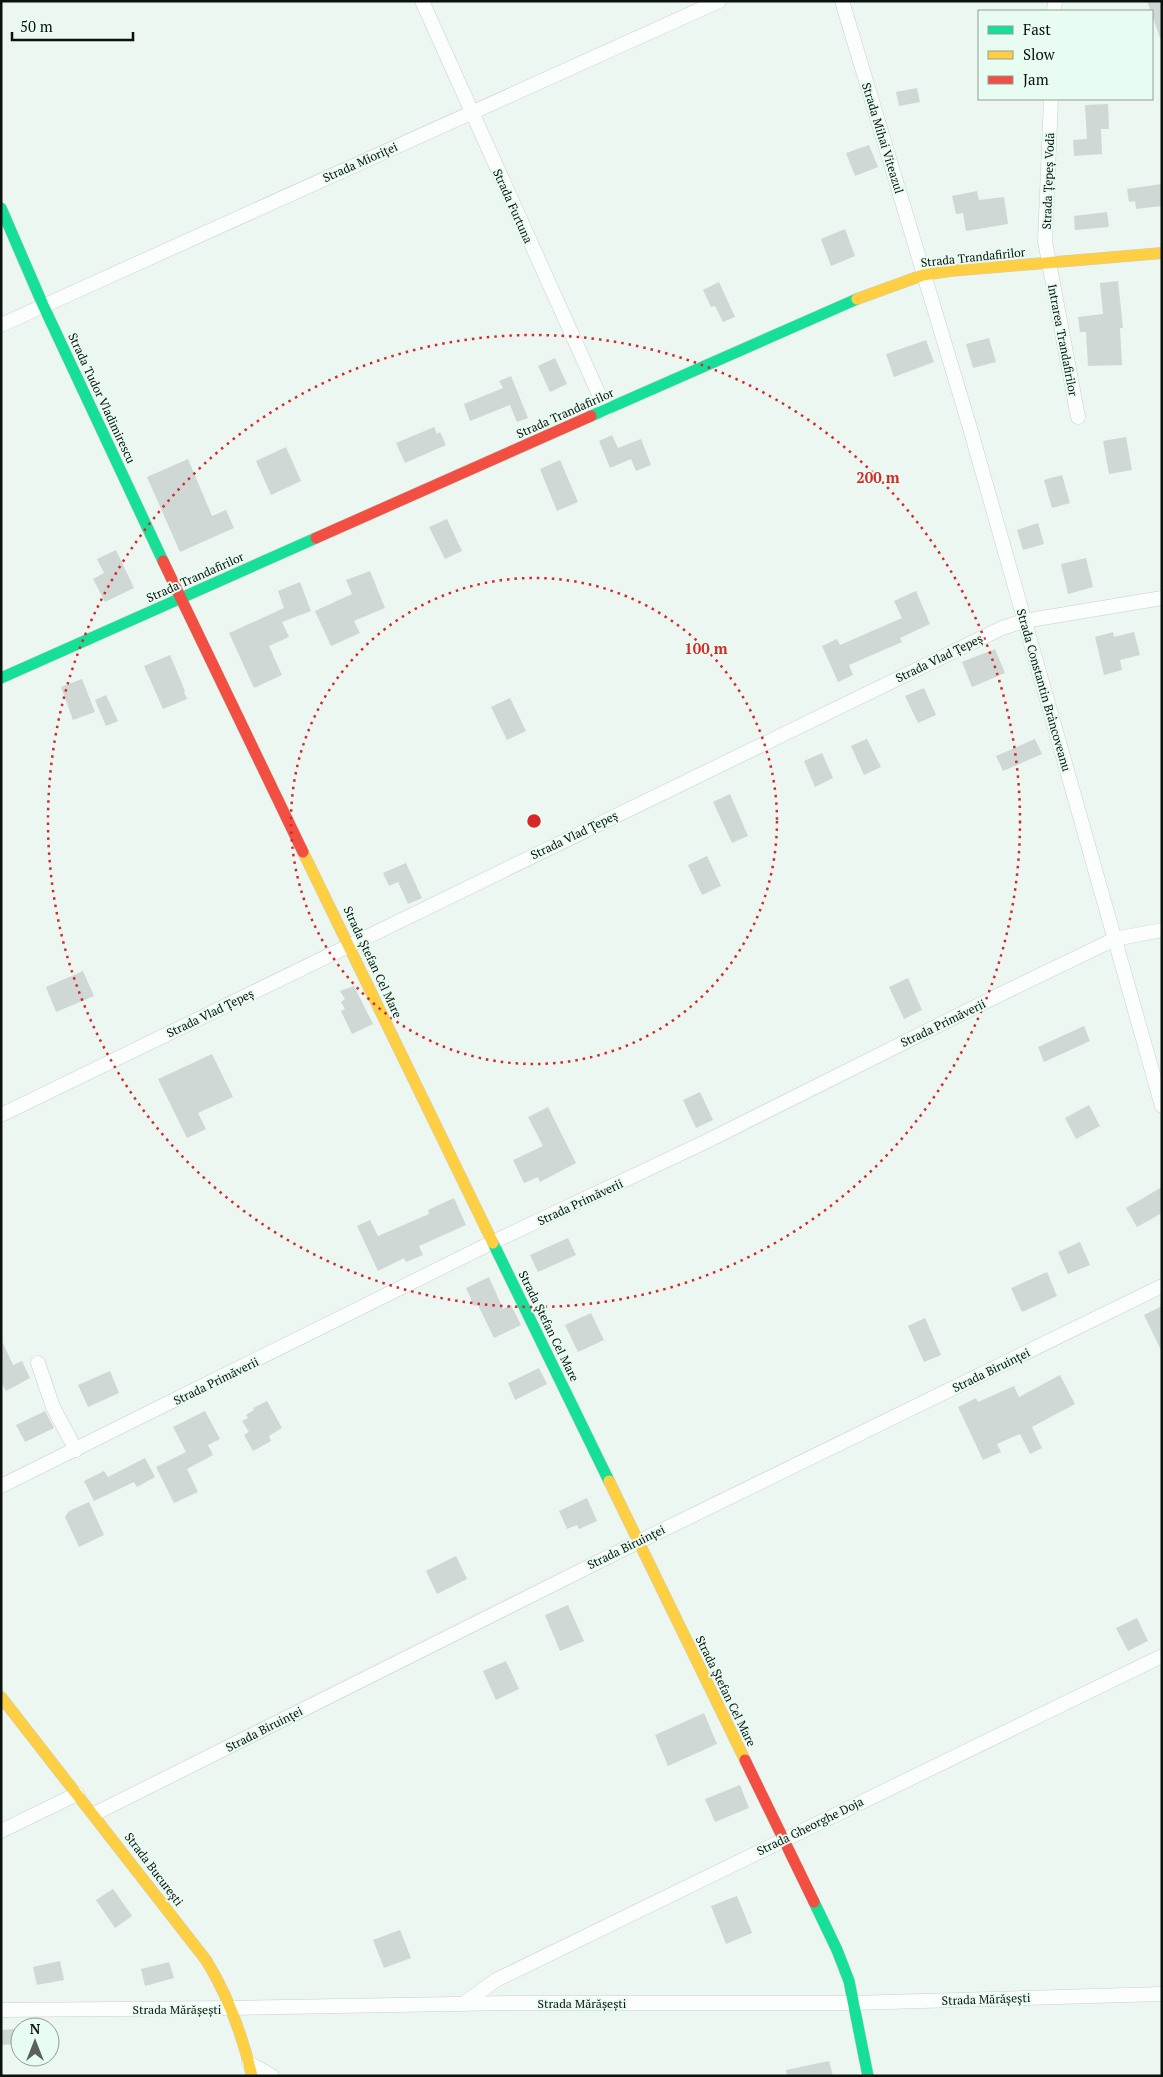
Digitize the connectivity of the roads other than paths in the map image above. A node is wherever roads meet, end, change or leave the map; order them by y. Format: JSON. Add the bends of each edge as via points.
{"nodes":[{"id":1,"x":422,"y":1,"type":"edge"},
{"id":2,"x":719,"y":1,"type":"edge"},
{"id":3,"x":842,"y":1,"type":"edge"},
{"id":4,"x":1051,"y":100,"type":"edge"},
{"id":5,"x":470,"y":112,"type":"junction"},
{"id":6,"x":1,"y":208,"type":"edge"},
{"id":7,"x":1162,"y":253,"type":"edge"},
{"id":8,"x":1048,"y":262,"type":"junction"},
{"id":9,"x":923,"y":275,"type":"junction"},
{"id":10,"x":43,"y":305,"type":"junction"},
{"id":11,"x":1,"y":325,"type":"edge"},
{"id":12,"x":606,"y":410,"type":"junction"},
{"id":13,"x":1078,"y":417,"type":"dead end"},
{"id":14,"x":180,"y":598,"type":"junction"},
{"id":15,"x":1162,"y":598,"type":"edge"},
{"id":16,"x":1024,"y":621,"type":"junction"},
{"id":17,"x":1,"y":678,"type":"edge"},
{"id":18,"x":1162,"y":930,"type":"edge"},
{"id":19,"x":1115,"y":939,"type":"junction"},
{"id":20,"x":349,"y":945,"type":"junction"},
{"id":21,"x":1162,"y":1106,"type":"edge"},
{"id":22,"x":1,"y":1115,"type":"edge"},
{"id":23,"x":493,"y":1242,"type":"junction"},
{"id":24,"x":1162,"y":1286,"type":"edge"},
{"id":25,"x":38,"y":1363,"type":"dead end"},
{"id":26,"x":76,"y":1450,"type":"junction"},
{"id":27,"x":1,"y":1486,"type":"edge"},
{"id":28,"x":638,"y":1542,"type":"junction"},
{"id":29,"x":1162,"y":1656,"type":"edge"},
{"id":30,"x":1,"y":1697,"type":"edge"},
{"id":31,"x":77,"y":1794,"type":"junction"},
{"id":32,"x":94,"y":1814,"type":"junction"},
{"id":33,"x":1,"y":1831,"type":"edge"},
{"id":34,"x":783,"y":1839,"type":"junction"},
{"id":35,"x":1162,"y":1994,"type":"edge"},
{"id":36,"x":852,"y":2003,"type":"junction"},
{"id":37,"x":463,"y":2004,"type":"junction"},
{"id":38,"x":233,"y":2008,"type":"junction"},
{"id":39,"x":1,"y":2010,"type":"edge"},
{"id":40,"x":250,"y":2069,"type":"edge"},
{"id":41,"x":272,"y":2076,"type":"edge"},
{"id":42,"x":868,"y":2076,"type":"edge"}],
"edges":[{"from":1,"to":5,"type":"street","name":"Strada Furtuna"},
{"from":2,"to":5,"type":"street","name":"Strada Mioriței"},
{"from":3,"to":9,"type":"street","name":"Strada Mihai Viteazul"},
{"from":4,"to":8,"type":"street","name":"Strada Țepeș Vodă","via":[[1045,240]]},
{"from":5,"to":10,"type":"street","name":"Strada Mioriței"},
{"from":5,"to":12,"type":"street","name":"Strada Furtuna"},
{"from":6,"to":10,"type":"street","name":"Strada Tudor Vladimirescu"},
{"from":7,"to":8,"type":"street","name":"Strada Trandafirilor"},
{"from":8,"to":9,"type":"street","name":"Strada Trandafirilor"},
{"from":8,"to":13,"type":"street","name":"Intrarea Trandafirilor"},
{"from":9,"to":12,"type":"street","name":"Strada Trandafirilor","via":[[883,288]]},
{"from":9,"to":16,"type":"street","name":"Strada Constantin Brâncoveanu"},
{"from":10,"to":11,"type":"street","name":"Strada Mioriței"},
{"from":10,"to":14,"type":"street","name":"Strada Tudor Vladimirescu"},
{"from":12,"to":14,"type":"street","name":"Strada Trandafirilor"},
{"from":14,"to":17,"type":"street","name":"Strada Trandafirilor"},
{"from":14,"to":20,"type":"street","name":"Strada Ștefan Cel Mare"},
{"from":15,"to":16,"type":"street","name":"Strada Vlad Țepeș"},
{"from":16,"to":19,"type":"street","name":"Strada Constantin Brâncoveanu"},
{"from":16,"to":20,"type":"street","name":"Strada Vlad Țepeș","via":[[1002,628]]},
{"from":18,"to":19,"type":"street","name":"Strada Primăverii"},
{"from":19,"to":21,"type":"street","name":"Strada Constantin Brâncoveanu"},
{"from":19,"to":23,"type":"street","name":"Strada Primăverii","via":[[627,1180]]},
{"from":20,"to":22,"type":"street","name":"Strada Vlad Țepeș"},
{"from":20,"to":23,"type":"street","name":"Strada Ștefan Cel Mare"},
{"from":23,"to":26,"type":"street","name":"Strada Primăverii"},
{"from":23,"to":28,"type":"street","name":"Strada Ștefan Cel Mare"},
{"from":24,"to":28,"type":"street","name":"Strada Biruinței"},
{"from":25,"to":26,"type":"street","via":[[53,1406]]},
{"from":26,"to":27,"type":"street","name":"Strada Primăverii"},
{"from":28,"to":32,"type":"street","name":"Strada Biruinței"},
{"from":28,"to":34,"type":"street","name":"Strada Ștefan Cel Mare"},
{"from":29,"to":34,"type":"street","name":"Strada Gheorghe Doja"},
{"from":30,"to":31,"type":"street","name":"Strada București"},
{"from":31,"to":32,"type":"street","name":"Strada București"},
{"from":31,"to":33,"type":"street"},
{"from":32,"to":38,"type":"street","name":"Strada București","via":[[206,1960]]},
{"from":34,"to":36,"type":"street","name":"Strada Ștefan Cel Mare","via":[[837,1950],[849,1981]]},
{"from":34,"to":37,"type":"street","name":"Strada Gheorghe Doja","via":[[496,1980]]},
{"from":35,"to":36,"type":"street","name":"Strada Mărășești"},
{"from":36,"to":37,"type":"street","name":"Strada Mărășești"},
{"from":36,"to":42,"type":"street","name":"Strada Ștefan Cel Mare"},
{"from":37,"to":38,"type":"street","name":"Strada Mărășești"},
{"from":38,"to":39,"type":"street","name":"Strada Mărășești"},
{"from":38,"to":40,"type":"street","name":"Strada București"},
{"from":40,"to":41,"type":"street"}]}
